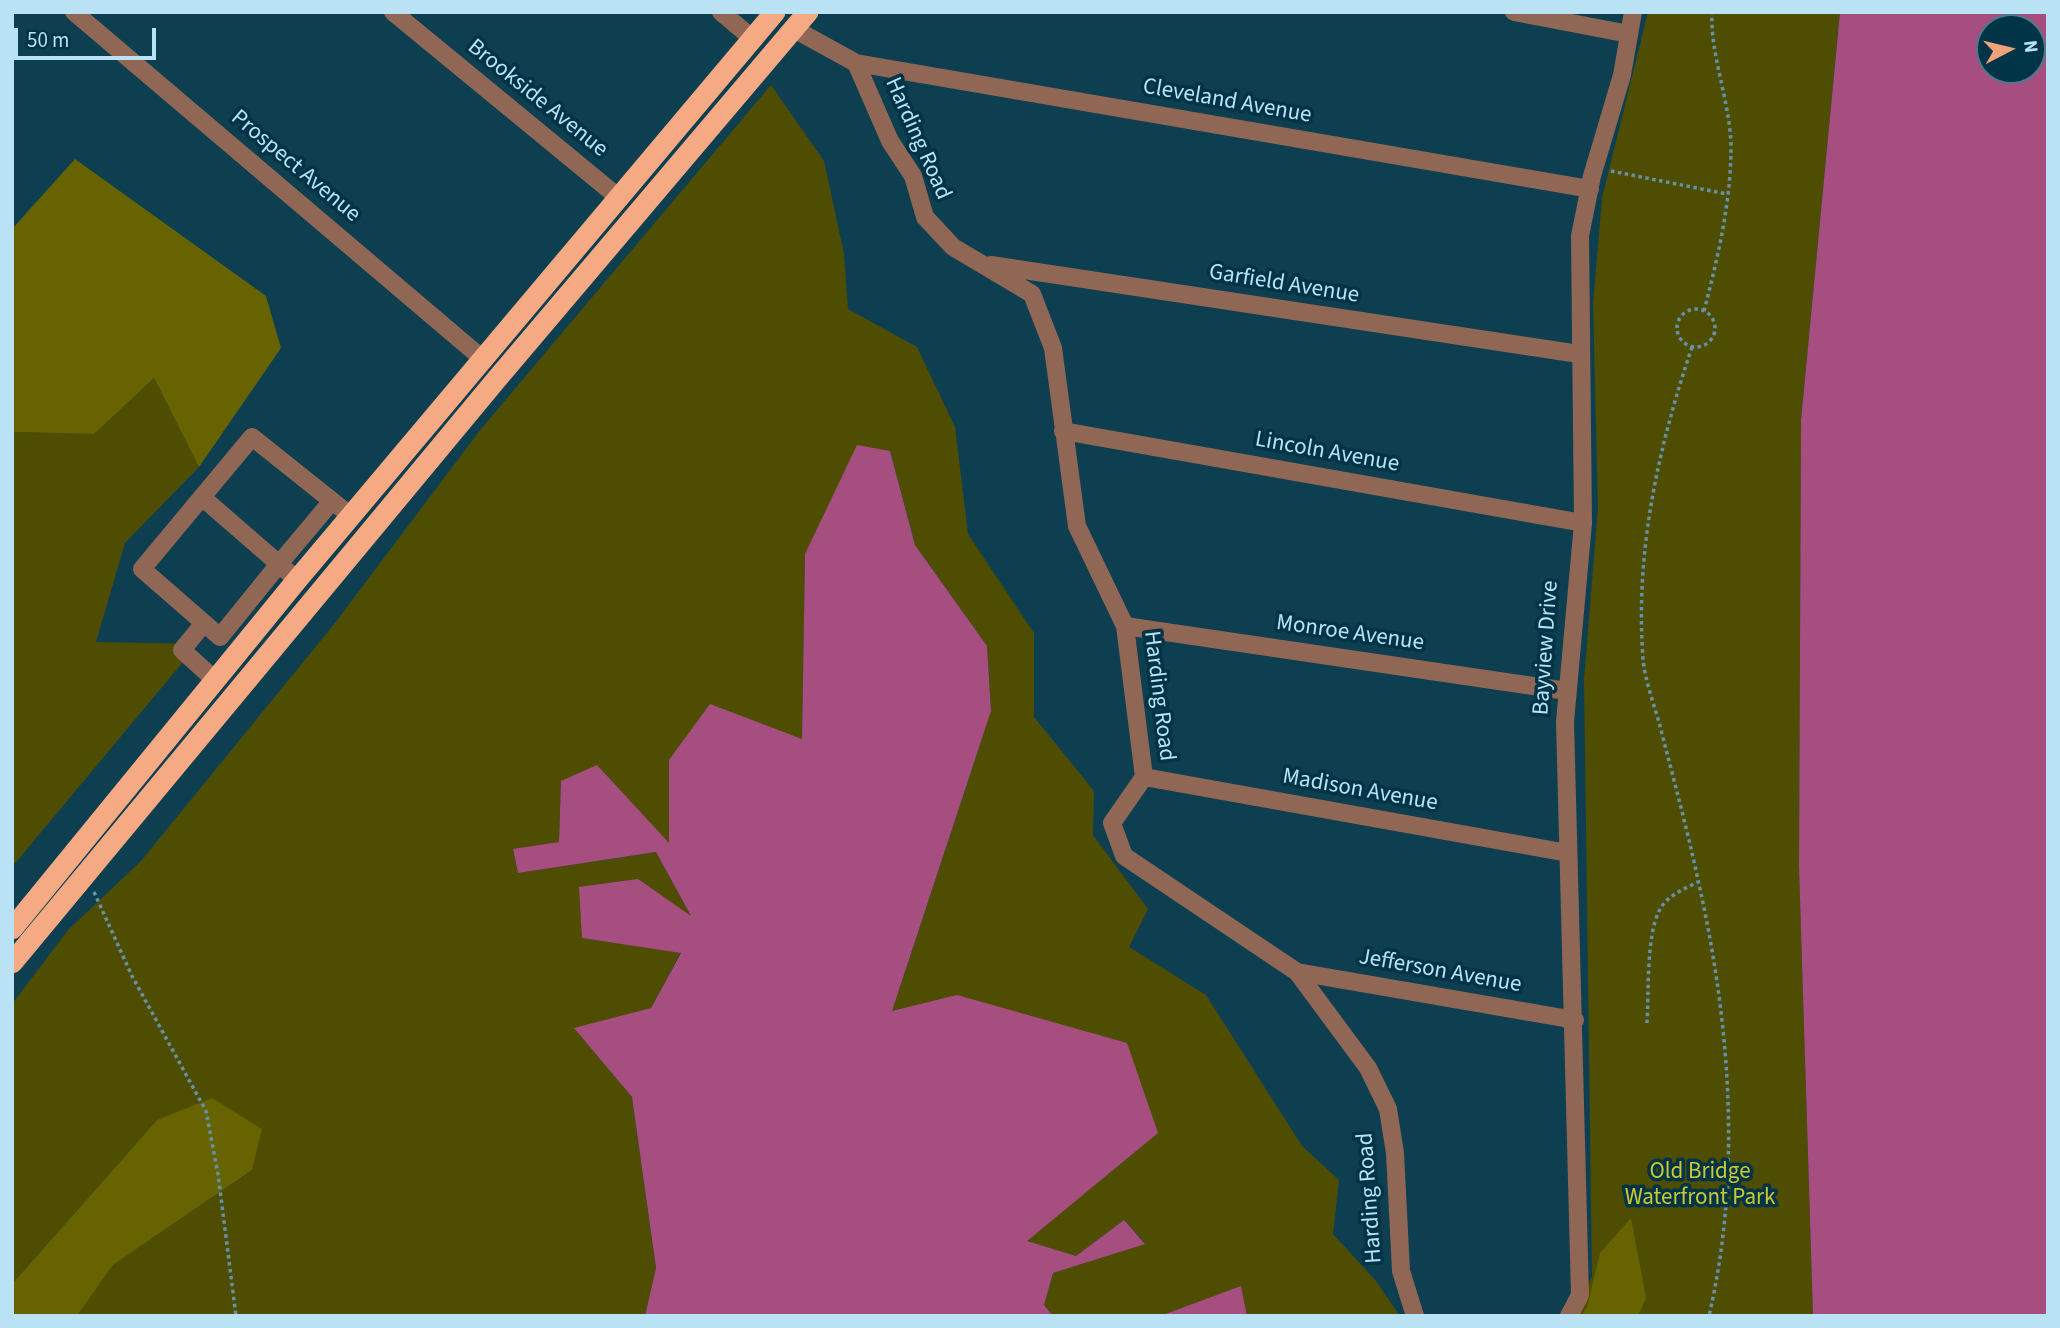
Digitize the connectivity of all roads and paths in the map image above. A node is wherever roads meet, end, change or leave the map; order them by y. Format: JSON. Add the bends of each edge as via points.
{"nodes":[{"id":1,"x":74,"y":12,"type":"edge"},
{"id":2,"x":393,"y":12,"type":"edge"},
{"id":3,"x":721,"y":12,"type":"edge"},
{"id":4,"x":775,"y":12,"type":"edge"},
{"id":5,"x":808,"y":12,"type":"edge"},
{"id":6,"x":1514,"y":12,"type":"edge"},
{"id":7,"x":1633,"y":12,"type":"edge"},
{"id":8,"x":1712,"y":12,"type":"edge"},
{"id":9,"x":794,"y":29,"type":"junction"},
{"id":10,"x":1629,"y":34,"type":"junction"},
{"id":11,"x":753,"y":38,"type":"junction"},
{"id":12,"x":856,"y":63,"type":"junction"},
{"id":13,"x":1609,"y":171,"type":"dead end"},
{"id":14,"x":1590,"y":189,"type":"junction"},
{"id":15,"x":1728,"y":195,"type":"junction"},
{"id":16,"x":618,"y":197,"type":"junction"},
{"id":17,"x":982,"y":264,"type":"junction"},
{"id":18,"x":1704,"y":311,"type":"junction"},
{"id":19,"x":1692,"y":347,"type":"junction"},
{"id":20,"x":1579,"y":354,"type":"junction"},
{"id":21,"x":484,"y":360,"type":"junction"},
{"id":22,"x":1063,"y":431,"type":"junction"},
{"id":23,"x":203,"y":498,"type":"junction"},
{"id":24,"x":331,"y":501,"type":"junction"},
{"id":25,"x":351,"y":516,"type":"junction"},
{"id":26,"x":1583,"y":523,"type":"junction"},
{"id":27,"x":279,"y":564,"type":"junction"},
{"id":28,"x":297,"y":580,"type":"junction"},
{"id":29,"x":204,"y":623,"type":"junction"},
{"id":30,"x":1125,"y":626,"type":"junction"},
{"id":31,"x":220,"y":637,"type":"junction"},
{"id":32,"x":239,"y":653,"type":"junction"},
{"id":33,"x":216,"y":681,"type":"junction"},
{"id":34,"x":1567,"y":691,"type":"junction"},
{"id":35,"x":1144,"y":777,"type":"junction"},
{"id":36,"x":1568,"y":853,"type":"junction"},
{"id":37,"x":87,"y":873,"type":"junction"},
{"id":38,"x":1699,"y":882,"type":"junction"},
{"id":39,"x":12,"y":929,"type":"edge"},
{"id":40,"x":12,"y":963,"type":"edge"},
{"id":41,"x":1297,"y":972,"type":"junction"},
{"id":42,"x":1575,"y":1020,"type":"junction"},
{"id":43,"x":1647,"y":1023,"type":"dead end"},
{"id":44,"x":236,"y":1316,"type":"edge"},
{"id":45,"x":1415,"y":1316,"type":"edge"},
{"id":46,"x":1569,"y":1316,"type":"edge"},
{"id":47,"x":1709,"y":1316,"type":"edge"}],
"edges":[{"from":1,"to":21,"type":"street","name":"Prospect Avenue"},
{"from":2,"to":16,"type":"street","name":"Brookside Avenue"},
{"from":3,"to":11,"type":"street"},
{"from":4,"to":11,"type":"highway"},
{"from":5,"to":9,"type":"highway"},
{"from":6,"to":10,"type":"street"},
{"from":7,"to":10,"type":"street","name":"Bayview Drive"},
{"from":8,"to":15,"type":"path","via":[[1728,119]]},
{"from":9,"to":12,"type":"street","name":"Harding Road"},
{"from":9,"to":37,"type":"highway"},
{"from":10,"to":14,"type":"street","name":"Bayview Drive"},
{"from":11,"to":16,"type":"highway"},
{"from":12,"to":14,"type":"street","name":"Cleveland Avenue"},
{"from":12,"to":17,"type":"street","name":"Harding Road","via":[[890,141],[913,176],[925,217],[953,247]]},
{"from":13,"to":15,"type":"path"},
{"from":14,"to":20,"type":"street","name":"Bayview Drive","via":[[1580,236]]},
{"from":15,"to":18,"type":"path"},
{"from":16,"to":21,"type":"highway"},
{"from":17,"to":20,"type":"street","name":"Garfield Avenue"},
{"from":17,"to":22,"type":"street","name":"Harding Road","via":[[1032,294],[1053,348]]},
{"from":18,"to":19,"type":"path","via":[[1715,330],[1707,344]]},
{"from":18,"to":19,"type":"path","via":[[1685,313],[1677,324],[1679,339]]},
{"from":19,"to":38,"type":"path","via":[[1658,466],[1645,542],[1641,604],[1644,663]]},
{"from":20,"to":26,"type":"street","name":"Bayview Drive"},
{"from":21,"to":25,"type":"highway"},
{"from":22,"to":26,"type":"street","name":"Lincoln Avenue"},
{"from":22,"to":30,"type":"street","name":"Harding Road","via":[[1077,526]]},
{"from":23,"to":24,"type":"street","via":[[252,437]]},
{"from":23,"to":27,"type":"street"},
{"from":23,"to":29,"type":"street","via":[[142,569]]},
{"from":24,"to":25,"type":"street"},
{"from":24,"to":27,"type":"street"},
{"from":25,"to":28,"type":"highway"},
{"from":26,"to":34,"type":"street","name":"Bayview Drive"},
{"from":27,"to":28,"type":"street"},
{"from":27,"to":31,"type":"street"},
{"from":28,"to":32,"type":"highway"},
{"from":29,"to":31,"type":"street"},
{"from":29,"to":33,"type":"street","via":[[182,650]]},
{"from":30,"to":34,"type":"street","name":"Monroe Avenue"},
{"from":30,"to":35,"type":"street","name":"Harding Road"},
{"from":31,"to":32,"type":"street"},
{"from":32,"to":33,"type":"highway"},
{"from":33,"to":39,"type":"highway"},
{"from":34,"to":36,"type":"street","name":"Bayview Drive"},
{"from":35,"to":36,"type":"street","name":"Madison Avenue"},
{"from":35,"to":41,"type":"street","name":"Harding Road","via":[[1112,823],[1124,856]]},
{"from":36,"to":42,"type":"street","name":"Bayview Drive"},
{"from":37,"to":40,"type":"highway"},
{"from":37,"to":44,"type":"path","via":[[132,976],[205,1111]]},
{"from":38,"to":43,"type":"path","via":[[1676,892],[1659,911],[1653,932]]},
{"from":38,"to":47,"type":"path","via":[[1717,991],[1730,1126],[1726,1206]]},
{"from":41,"to":42,"type":"street","name":"Jefferson Avenue"},
{"from":41,"to":45,"type":"street","name":"Harding Road","via":[[1368,1068],[1388,1109],[1401,1271]]},
{"from":42,"to":46,"type":"street","name":"Bayview Drive","via":[[1580,1295]]}]}
